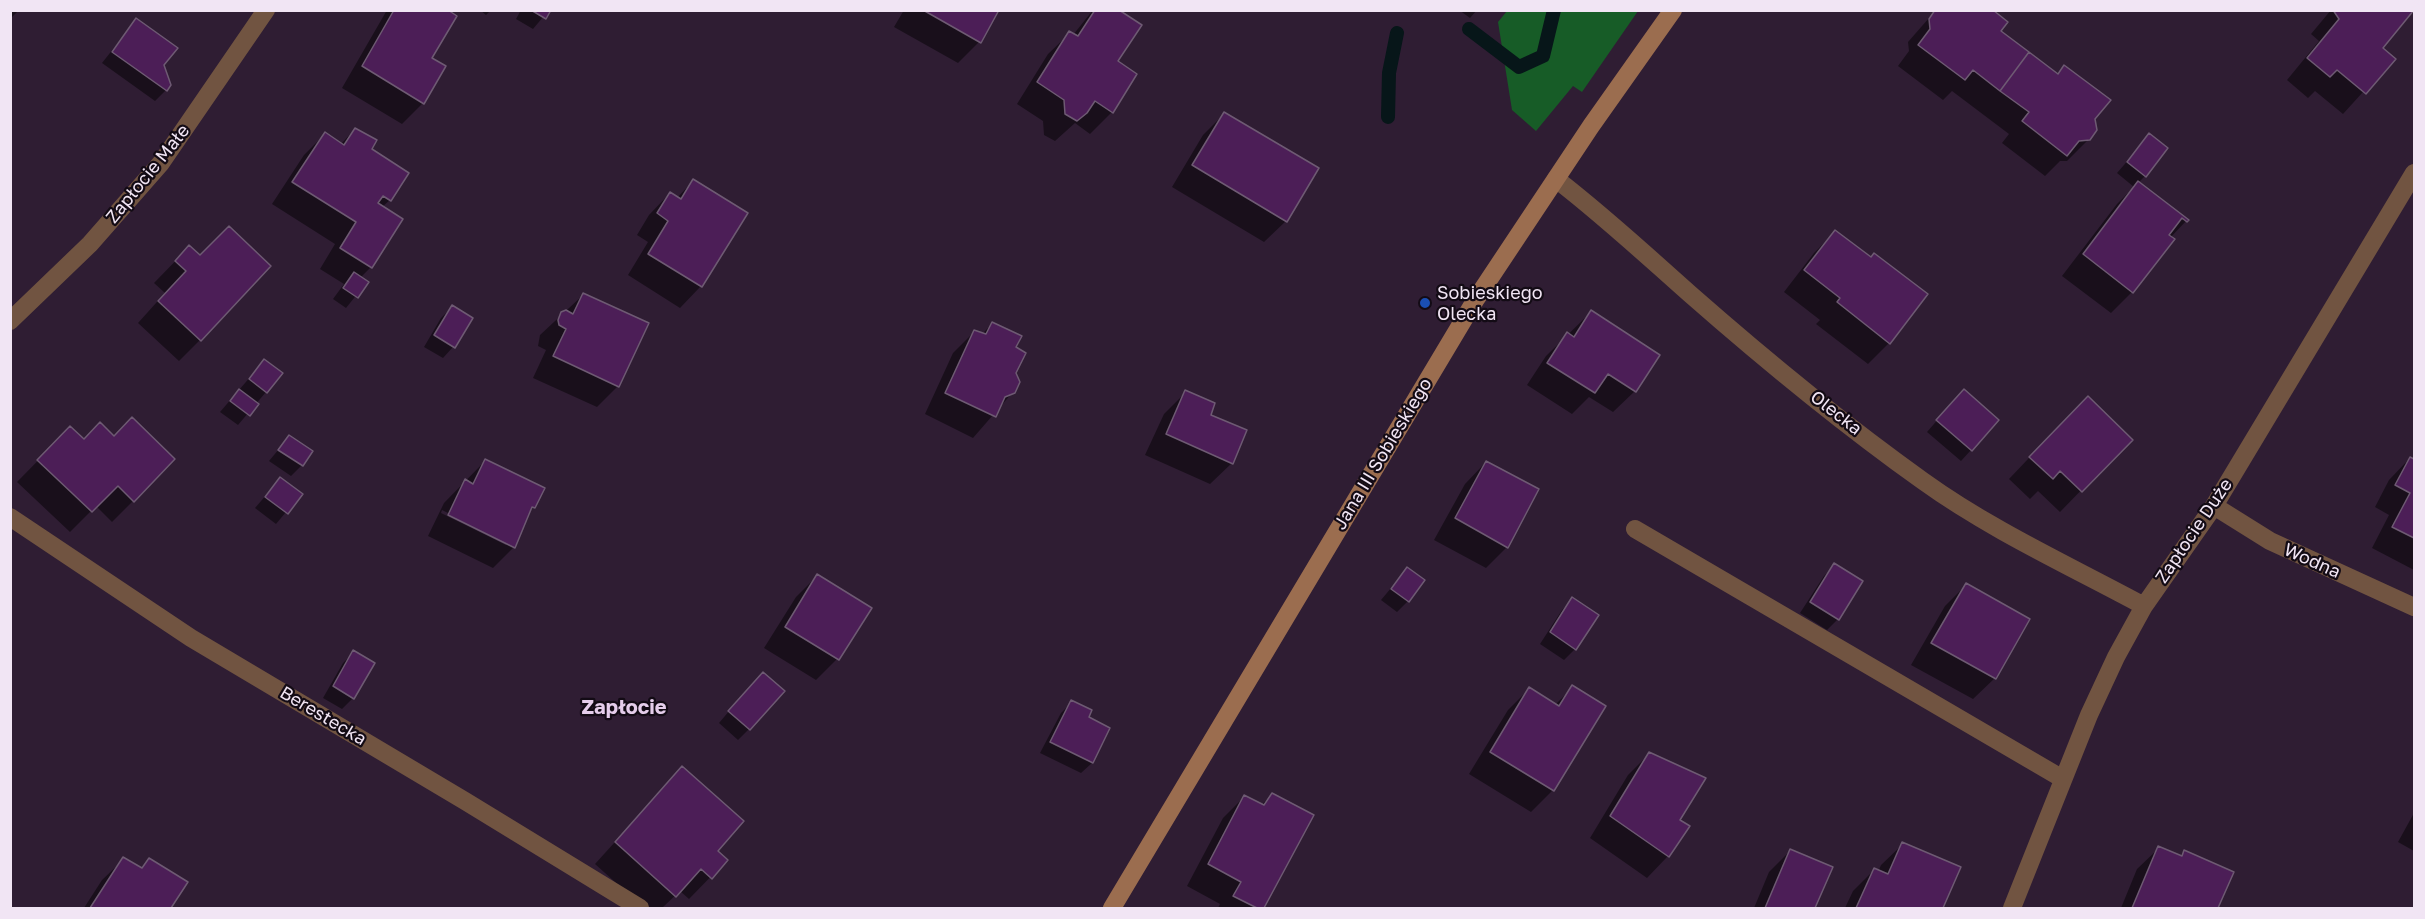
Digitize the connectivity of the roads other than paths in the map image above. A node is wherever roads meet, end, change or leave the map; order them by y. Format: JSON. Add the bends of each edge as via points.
{"nodes":[{"id":1,"x":266,"y":10,"type":"edge"},
{"id":2,"x":1673,"y":10,"type":"edge"},
{"id":3,"x":2415,"y":173,"type":"edge"},
{"id":4,"x":1556,"y":179,"type":"junction"},
{"id":5,"x":10,"y":321,"type":"edge"},
{"id":6,"x":2214,"y":506,"type":"junction"},
{"id":7,"x":10,"y":517,"type":"edge"},
{"id":8,"x":1635,"y":529,"type":"dead end"},
{"id":9,"x":2144,"y":606,"type":"junction"},
{"id":10,"x":2415,"y":607,"type":"edge"},
{"id":11,"x":2063,"y":779,"type":"junction"},
{"id":12,"x":640,"y":909,"type":"edge"},
{"id":13,"x":1112,"y":909,"type":"edge"},
{"id":14,"x":2012,"y":909,"type":"edge"}],
"edges":[{"from":1,"to":5,"type":"street","name":"Zapłocie Małe","via":[[161,163],[90,244]]},
{"from":2,"to":4,"type":"street","name":"Jana III Sobieskiego"},
{"from":3,"to":6,"type":"street","name":"Zapłocie Duże"},
{"from":4,"to":9,"type":"street","name":"Olecka","via":[[1596,209],[1691,295],[1924,482],[2002,531]]},
{"from":4,"to":13,"type":"street","name":"Jana III Sobieskiego","via":[[1476,299]]},
{"from":6,"to":9,"type":"street","name":"Zapłocie Duże"},
{"from":6,"to":10,"type":"street","name":"Wodna","via":[[2270,542]]},
{"from":7,"to":12,"type":"street","name":"Berestecka","via":[[191,638]]},
{"from":8,"to":11,"type":"street"},
{"from":9,"to":11,"type":"street","name":"Zapłocie Duże","via":[[2116,657]]},
{"from":11,"to":14,"type":"street","name":"Zapłocie Duże"}]}
